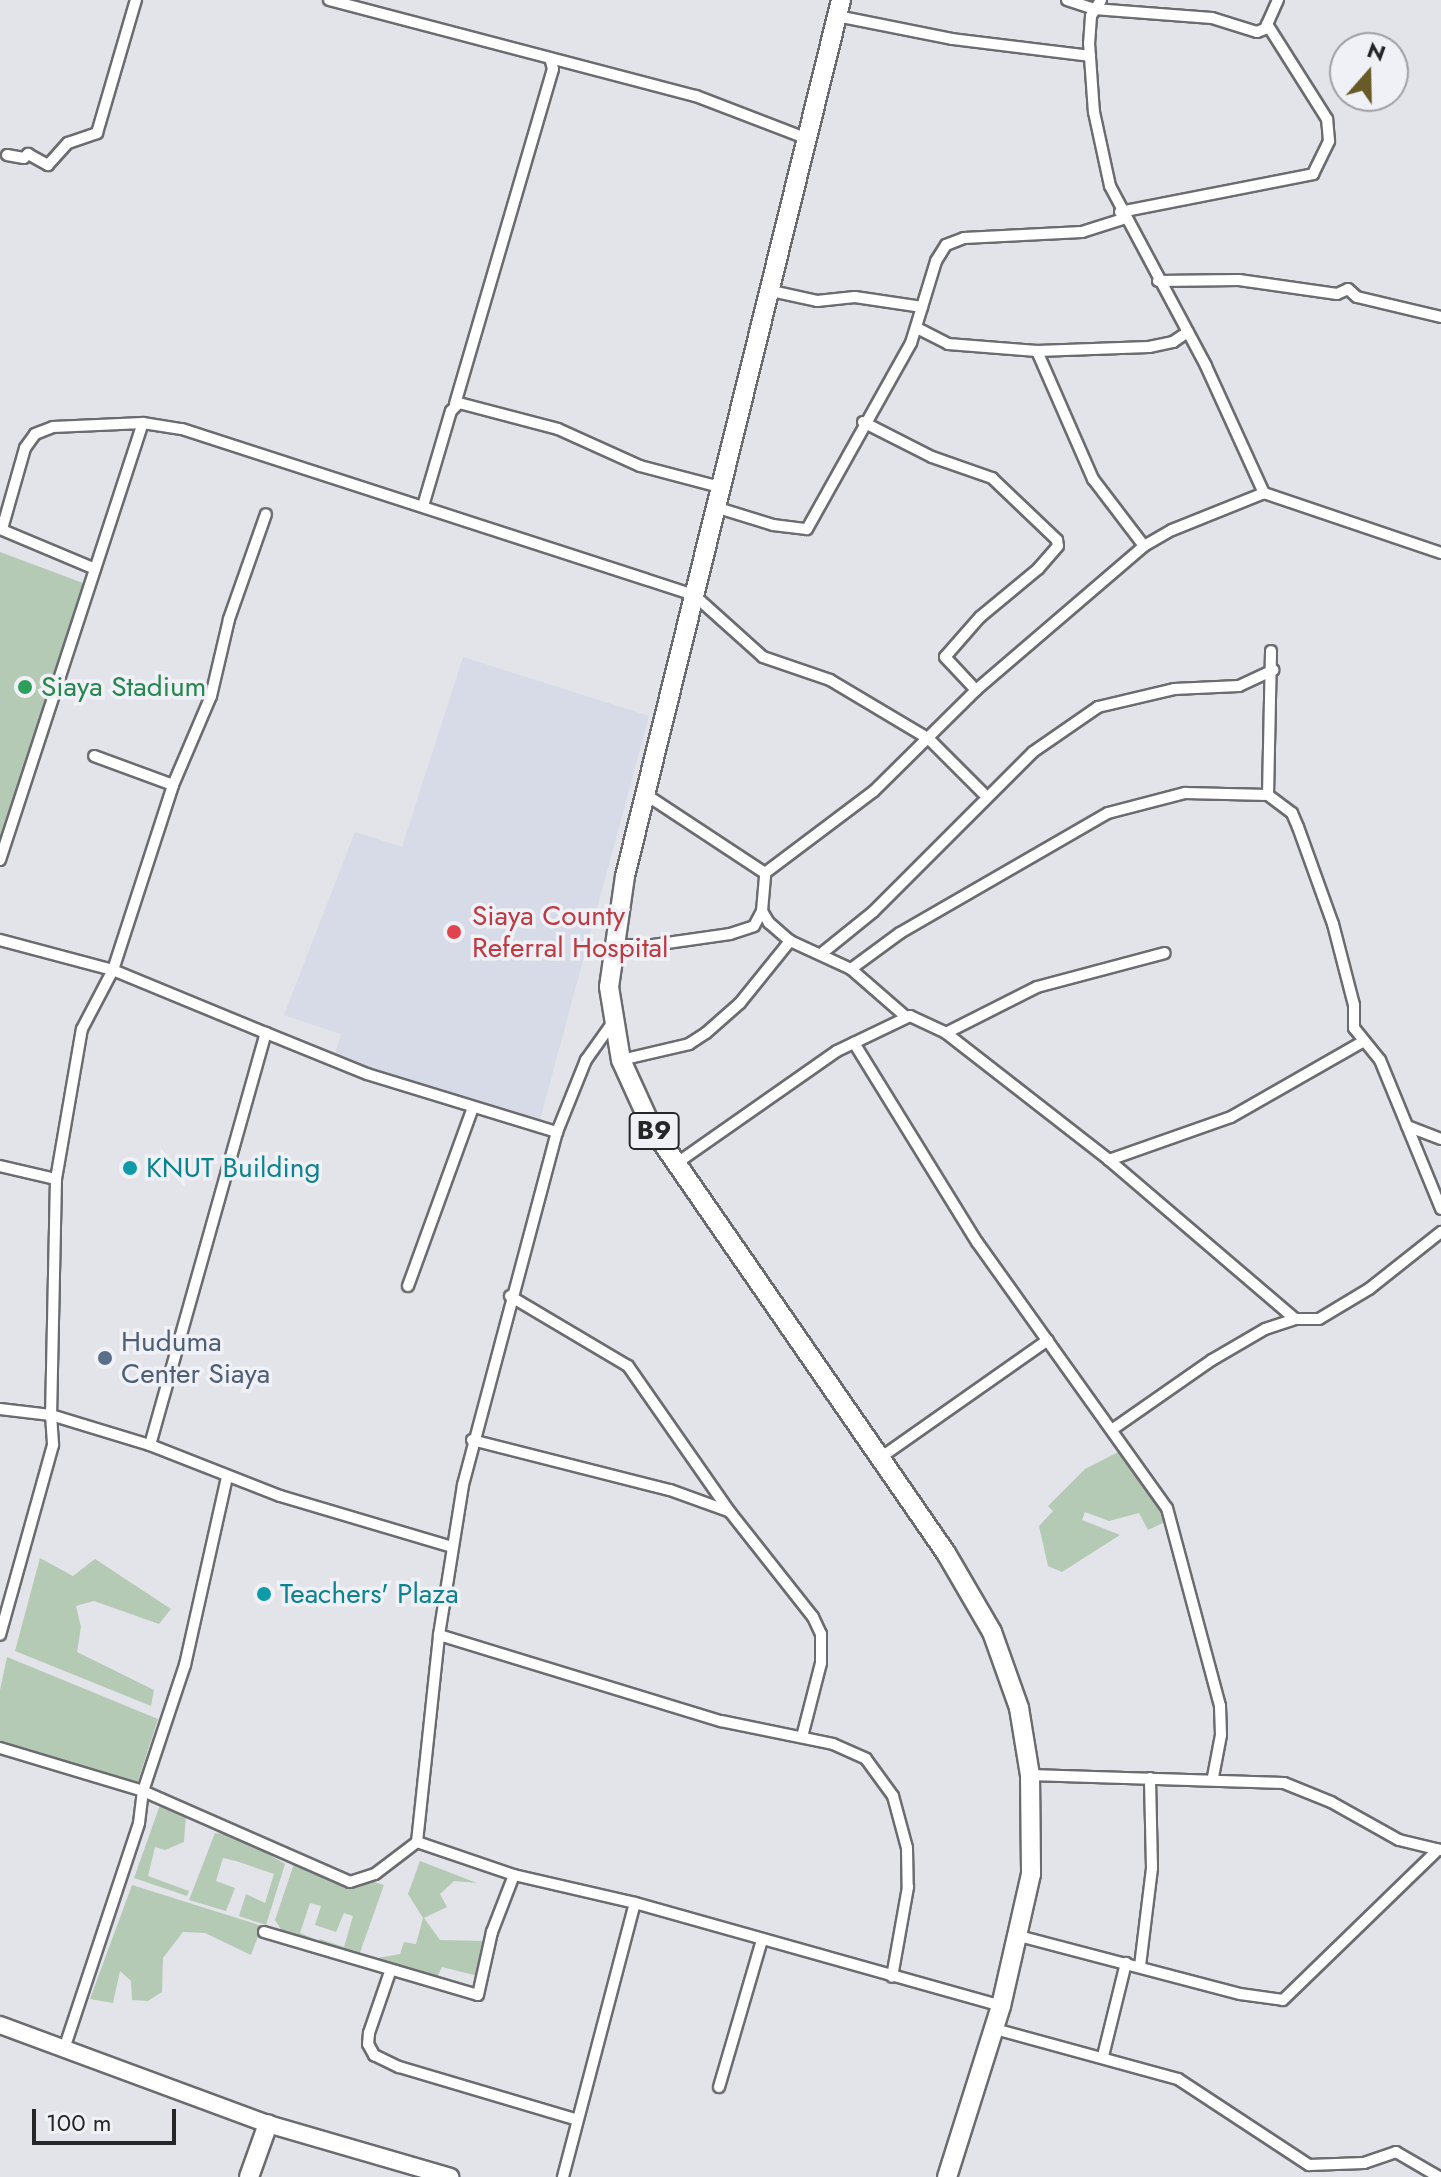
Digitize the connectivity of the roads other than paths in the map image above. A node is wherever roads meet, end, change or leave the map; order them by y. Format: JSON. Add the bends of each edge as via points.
{"nodes":[{"id":1,"x":136,"y":0,"type":"edge"},
{"id":2,"x":329,"y":0,"type":"edge"},
{"id":3,"x":1067,"y":0,"type":"edge"},
{"id":4,"x":1101,"y":0,"type":"edge"},
{"id":5,"x":1278,"y":0,"type":"edge"},
{"id":6,"x":839,"y":8,"type":"edge"},
{"id":7,"x":1094,"y":9,"type":"junction"},
{"id":8,"x":1267,"y":24,"type":"junction"},
{"id":9,"x":1090,"y":56,"type":"junction"},
{"id":10,"x":550,"y":58,"type":"junction"},
{"id":11,"x":808,"y":139,"type":"junction"},
{"id":12,"x":7,"y":155,"type":"dead end"},
{"id":13,"x":1122,"y":215,"type":"junction"},
{"id":14,"x":1158,"y":281,"type":"junction"},
{"id":15,"x":767,"y":290,"type":"junction"},
{"id":16,"x":922,"y":307,"type":"junction"},
{"id":17,"x":1441,"y":317,"type":"edge"},
{"id":18,"x":917,"y":328,"type":"junction"},
{"id":19,"x":1188,"y":332,"type":"junction"},
{"id":20,"x":1037,"y":351,"type":"junction"},
{"id":21,"x":455,"y":404,"type":"junction"},
{"id":22,"x":863,"y":422,"type":"junction"},
{"id":23,"x":143,"y":423,"type":"junction"},
{"id":24,"x":720,"y":487,"type":"junction"},
{"id":25,"x":1264,"y":493,"type":"junction"},
{"id":26,"x":423,"y":506,"type":"junction"},
{"id":27,"x":715,"y":507,"type":"junction"},
{"id":28,"x":266,"y":514,"type":"dead end"},
{"id":29,"x":1,"y":529,"type":"edge"},
{"id":30,"x":1144,"y":546,"type":"junction"},
{"id":31,"x":1441,"y":553,"type":"edge"},
{"id":32,"x":95,"y":569,"type":"junction"},
{"id":33,"x":694,"y":595,"type":"junction"},
{"id":34,"x":1271,"y":651,"type":"dead end"},
{"id":35,"x":1274,"y":670,"type":"junction"},
{"id":36,"x":976,"y":690,"type":"junction"},
{"id":37,"x":929,"y":739,"type":"junction"},
{"id":38,"x":94,"y":756,"type":"dead end"},
{"id":39,"x":173,"y":785,"type":"junction"},
{"id":40,"x":645,"y":794,"type":"junction"},
{"id":41,"x":1268,"y":795,"type":"junction"},
{"id":42,"x":987,"y":797,"type":"junction"},
{"id":43,"x":0,"y":860,"type":"edge"},
{"id":44,"x":765,"y":873,"type":"junction"},
{"id":45,"x":762,"y":911,"type":"junction"},
{"id":46,"x":0,"y":940,"type":"edge"},
{"id":47,"x":790,"y":941,"type":"junction"},
{"id":48,"x":613,"y":945,"type":"junction"},
{"id":49,"x":1165,"y":953,"type":"dead end"},
{"id":50,"x":821,"y":954,"type":"junction"},
{"id":51,"x":851,"y":969,"type":"junction"},
{"id":52,"x":113,"y":970,"type":"junction"},
{"id":53,"x":905,"y":1016,"type":"junction"},
{"id":54,"x":613,"y":1022,"type":"junction"},
{"id":55,"x":266,"y":1033,"type":"junction"},
{"id":56,"x":946,"y":1033,"type":"junction"},
{"id":57,"x":1364,"y":1041,"type":"junction"},
{"id":58,"x":854,"y":1043,"type":"junction"},
{"id":59,"x":621,"y":1060,"type":"junction"},
{"id":60,"x":473,"y":1107,"type":"junction"},
{"id":61,"x":1407,"y":1126,"type":"junction"},
{"id":62,"x":557,"y":1132,"type":"junction"},
{"id":63,"x":1441,"y":1139,"type":"edge"},
{"id":64,"x":1109,"y":1160,"type":"junction"},
{"id":65,"x":677,"y":1163,"type":"junction"},
{"id":66,"x":0,"y":1166,"type":"edge"},
{"id":67,"x":56,"y":1179,"type":"junction"},
{"id":68,"x":1441,"y":1209,"type":"edge"},
{"id":69,"x":1441,"y":1232,"type":"edge"},
{"id":70,"x":408,"y":1286,"type":"dead end"},
{"id":71,"x":510,"y":1296,"type":"junction"},
{"id":72,"x":1295,"y":1319,"type":"junction"},
{"id":73,"x":1048,"y":1340,"type":"junction"},
{"id":74,"x":0,"y":1409,"type":"edge"},
{"id":75,"x":51,"y":1415,"type":"junction"},
{"id":76,"x":1113,"y":1429,"type":"junction"},
{"id":77,"x":472,"y":1440,"type":"junction"},
{"id":78,"x":150,"y":1445,"type":"junction"},
{"id":79,"x":880,"y":1458,"type":"junction"},
{"id":80,"x":227,"y":1477,"type":"junction"},
{"id":81,"x":730,"y":1512,"type":"junction"},
{"id":82,"x":452,"y":1547,"type":"junction"},
{"id":83,"x":0,"y":1635,"type":"edge"},
{"id":84,"x":439,"y":1635,"type":"junction"},
{"id":85,"x":802,"y":1737,"type":"junction"},
{"id":86,"x":0,"y":1748,"type":"edge"},
{"id":87,"x":1030,"y":1775,"type":"junction"},
{"id":88,"x":1213,"y":1777,"type":"junction"},
{"id":89,"x":1150,"y":1778,"type":"junction"},
{"id":90,"x":143,"y":1791,"type":"junction"},
{"id":91,"x":417,"y":1842,"type":"junction"},
{"id":92,"x":1439,"y":1850,"type":"edge"},
{"id":93,"x":514,"y":1875,"type":"junction"},
{"id":94,"x":635,"y":1903,"type":"junction"},
{"id":95,"x":264,"y":1932,"type":"dead end"},
{"id":96,"x":1019,"y":1936,"type":"junction"},
{"id":97,"x":762,"y":1940,"type":"junction"},
{"id":98,"x":1126,"y":1963,"type":"junction"},
{"id":99,"x":1140,"y":1966,"type":"junction"},
{"id":100,"x":390,"y":1972,"type":"junction"},
{"id":101,"x":892,"y":1977,"type":"junction"},
{"id":102,"x":1001,"y":2006,"type":"junction"},
{"id":103,"x":0,"y":2025,"type":"edge"},
{"id":104,"x":995,"y":2029,"type":"junction"},
{"id":105,"x":64,"y":2049,"type":"junction"},
{"id":106,"x":1103,"y":2056,"type":"junction"},
{"id":107,"x":719,"y":2087,"type":"dead end"},
{"id":108,"x":574,"y":2119,"type":"junction"},
{"id":109,"x":268,"y":2124,"type":"junction"},
{"id":110,"x":249,"y":2177,"type":"edge"},
{"id":111,"x":450,"y":2177,"type":"edge"},
{"id":112,"x":563,"y":2177,"type":"edge"},
{"id":113,"x":947,"y":2177,"type":"edge"},
{"id":114,"x":1439,"y":2177,"type":"edge"}],
"edges":[{"from":1,"to":12,"type":"street","via":[[97,133],[68,143],[48,165],[28,154]]},
{"from":2,"to":10,"type":"street"},
{"from":3,"to":7,"type":"street"},
{"from":4,"to":7,"type":"street"},
{"from":5,"to":8,"type":"street"},
{"from":6,"to":9,"type":"street","via":[[952,39]]},
{"from":6,"to":11,"type":"highway","number":"B9"},
{"from":7,"to":8,"type":"street","via":[[1212,18],[1257,32]]},
{"from":7,"to":9,"type":"street"},
{"from":8,"to":13,"type":"street","via":[[1327,119],[1329,141],[1313,174]]},
{"from":9,"to":13,"type":"street","via":[[1100,146]]},
{"from":10,"to":11,"type":"street","via":[[696,96]]},
{"from":10,"to":21,"type":"street","via":[[553,69]]},
{"from":11,"to":15,"type":"highway","number":"B9"},
{"from":13,"to":14,"type":"street"},
{"from":13,"to":16,"type":"street","via":[[1082,232],[954,239],[939,254]]},
{"from":14,"to":17,"type":"street","via":[[1239,280],[1337,294],[1348,289],[1357,297]]},
{"from":14,"to":19,"type":"street"},
{"from":15,"to":16,"type":"street","via":[[817,301],[855,297]]},
{"from":15,"to":24,"type":"highway","number":"B9"},
{"from":16,"to":18,"type":"street"},
{"from":18,"to":20,"type":"street","via":[[948,344]]},
{"from":18,"to":22,"type":"street"},
{"from":19,"to":20,"type":"street","via":[[1149,347]]},
{"from":19,"to":25,"type":"street"},
{"from":20,"to":30,"type":"street","via":[[1093,479]]},
{"from":21,"to":24,"type":"street","via":[[558,429],[640,466]]},
{"from":21,"to":26,"type":"street"},
{"from":22,"to":27,"type":"street","via":[[807,529],[773,525]]},
{"from":22,"to":36,"type":"street","via":[[932,457],[992,478],[1057,540],[1058,546],[1038,569],[980,617],[945,657]]},
{"from":23,"to":26,"type":"street","via":[[182,429]]},
{"from":23,"to":29,"type":"street","via":[[53,427],[35,434],[25,448]]},
{"from":23,"to":32,"type":"street"},
{"from":24,"to":27,"type":"highway","number":"B9"},
{"from":25,"to":30,"type":"street"},
{"from":25,"to":31,"type":"street"},
{"from":26,"to":33,"type":"street","via":[[611,572]]},
{"from":27,"to":33,"type":"highway","number":"B9"},
{"from":28,"to":39,"type":"street","via":[[229,619],[211,696]]},
{"from":29,"to":32,"type":"street"},
{"from":30,"to":36,"type":"street"},
{"from":32,"to":43,"type":"street"},
{"from":33,"to":37,"type":"street","via":[[763,657],[830,680]]},
{"from":33,"to":40,"type":"highway","number":"B9"},
{"from":34,"to":35,"type":"street"},
{"from":35,"to":41,"type":"street"},
{"from":35,"to":42,"type":"street","via":[[1239,686],[1174,689],[1098,707],[1033,752]]},
{"from":36,"to":37,"type":"street"},
{"from":37,"to":42,"type":"street"},
{"from":37,"to":44,"type":"street","via":[[846,813]]},
{"from":38,"to":39,"type":"street"},
{"from":39,"to":52,"type":"street"},
{"from":40,"to":44,"type":"street"},
{"from":40,"to":48,"type":"highway","number":"B9"},
{"from":41,"to":51,"type":"street","via":[[1185,793],[1108,813],[900,933]]},
{"from":41,"to":57,"type":"street","via":[[1292,813],[1298,827],[1336,935],[1354,1005],[1354,1028]]},
{"from":42,"to":50,"type":"street","via":[[873,912]]},
{"from":44,"to":45,"type":"street"},
{"from":45,"to":47,"type":"street"},
{"from":45,"to":48,"type":"street","via":[[754,926],[730,934]]},
{"from":46,"to":52,"type":"street"},
{"from":47,"to":50,"type":"street"},
{"from":47,"to":59,"type":"street","via":[[747,996],[706,1033],[689,1044]]},
{"from":48,"to":54,"type":"highway","number":"B9"},
{"from":49,"to":56,"type":"street","via":[[1037,987]]},
{"from":50,"to":51,"type":"street"},
{"from":51,"to":53,"type":"street"},
{"from":52,"to":55,"type":"street"},
{"from":52,"to":67,"type":"street","via":[[89,1008],[76,1050]]},
{"from":53,"to":56,"type":"street"},
{"from":53,"to":58,"type":"street"},
{"from":54,"to":59,"type":"highway","number":"B9"},
{"from":54,"to":62,"type":"street","via":[[586,1060]]},
{"from":55,"to":60,"type":"street","via":[[327,1060]]},
{"from":55,"to":78,"type":"street"},
{"from":56,"to":64,"type":"street"},
{"from":57,"to":61,"type":"street","via":[[1373,1046]]},
{"from":57,"to":64,"type":"street","via":[[1231,1117]]},
{"from":58,"to":65,"type":"street"},
{"from":58,"to":73,"type":"street","via":[[977,1242]]},
{"from":59,"to":65,"type":"highway","number":"B9","via":[[643,1110]]},
{"from":60,"to":62,"type":"street"},
{"from":60,"to":70,"type":"street"},
{"from":61,"to":63,"type":"street"},
{"from":61,"to":68,"type":"street"},
{"from":62,"to":71,"type":"street"},
{"from":64,"to":72,"type":"street"},
{"from":65,"to":79,"type":"highway","number":"B9"},
{"from":66,"to":67,"type":"street"},
{"from":67,"to":75,"type":"street"},
{"from":69,"to":72,"type":"street","via":[[1357,1297],[1319,1319]]},
{"from":71,"to":77,"type":"street"},
{"from":71,"to":81,"type":"street","via":[[628,1366]]},
{"from":72,"to":76,"type":"street","via":[[1265,1329],[1212,1360]]},
{"from":73,"to":76,"type":"street"},
{"from":73,"to":79,"type":"street"},
{"from":74,"to":75,"type":"street"},
{"from":75,"to":78,"type":"street"},
{"from":75,"to":83,"type":"street","via":[[49,1472]]},
{"from":76,"to":88,"type":"street","via":[[1161,1497],[1180,1548],[1223,1722]]},
{"from":77,"to":81,"type":"street","via":[[670,1490]]},
{"from":77,"to":82,"type":"street"},
{"from":78,"to":80,"type":"street"},
{"from":79,"to":87,"type":"highway","number":"B9","via":[[946,1553],[992,1632],[1019,1708]]},
{"from":80,"to":82,"type":"street"},
{"from":80,"to":90,"type":"street","via":[[185,1665]]},
{"from":81,"to":85,"type":"street","via":[[818,1624],[821,1663]]},
{"from":82,"to":84,"type":"street"},
{"from":84,"to":85,"type":"street","via":[[697,1715]]},
{"from":84,"to":91,"type":"street"},
{"from":85,"to":101,"type":"street","via":[[866,1759],[893,1796],[908,1875]]},
{"from":86,"to":90,"type":"street"},
{"from":87,"to":89,"type":"street"},
{"from":87,"to":96,"type":"highway","number":"B9","via":[[1034,1849]]},
{"from":88,"to":89,"type":"street"},
{"from":88,"to":92,"type":"street","via":[[1284,1783],[1399,1840]]},
{"from":89,"to":99,"type":"street","via":[[1152,1868]]},
{"from":90,"to":91,"type":"street","via":[[350,1882],[375,1874]]},
{"from":90,"to":105,"type":"street","via":[[139,1823]]},
{"from":91,"to":93,"type":"street"},
{"from":92,"to":99,"type":"street","via":[[1283,2000],[1240,1994]]},
{"from":93,"to":94,"type":"street"},
{"from":93,"to":100,"type":"street","via":[[492,1932],[478,1995]]},
{"from":94,"to":97,"type":"street"},
{"from":94,"to":108,"type":"street"},
{"from":95,"to":100,"type":"street"},
{"from":96,"to":98,"type":"street"},
{"from":96,"to":102,"type":"highway","number":"B9"},
{"from":97,"to":101,"type":"street"},
{"from":97,"to":107,"type":"street"},
{"from":98,"to":99,"type":"street"},
{"from":98,"to":106,"type":"street"},
{"from":100,"to":108,"type":"street","via":[[369,2033],[374,2055]]},
{"from":101,"to":102,"type":"street"},
{"from":102,"to":104,"type":"highway","number":"B9"},
{"from":103,"to":105,"type":"main road"},
{"from":104,"to":106,"type":"street"},
{"from":104,"to":113,"type":"highway","number":"B9"},
{"from":105,"to":109,"type":"main road"},
{"from":106,"to":114,"type":"street","via":[[1204,2093],[1309,2165],[1364,2163],[1396,2152]]},
{"from":108,"to":112,"type":"street"},
{"from":109,"to":110,"type":"highway"},
{"from":109,"to":111,"type":"main road"}]}
